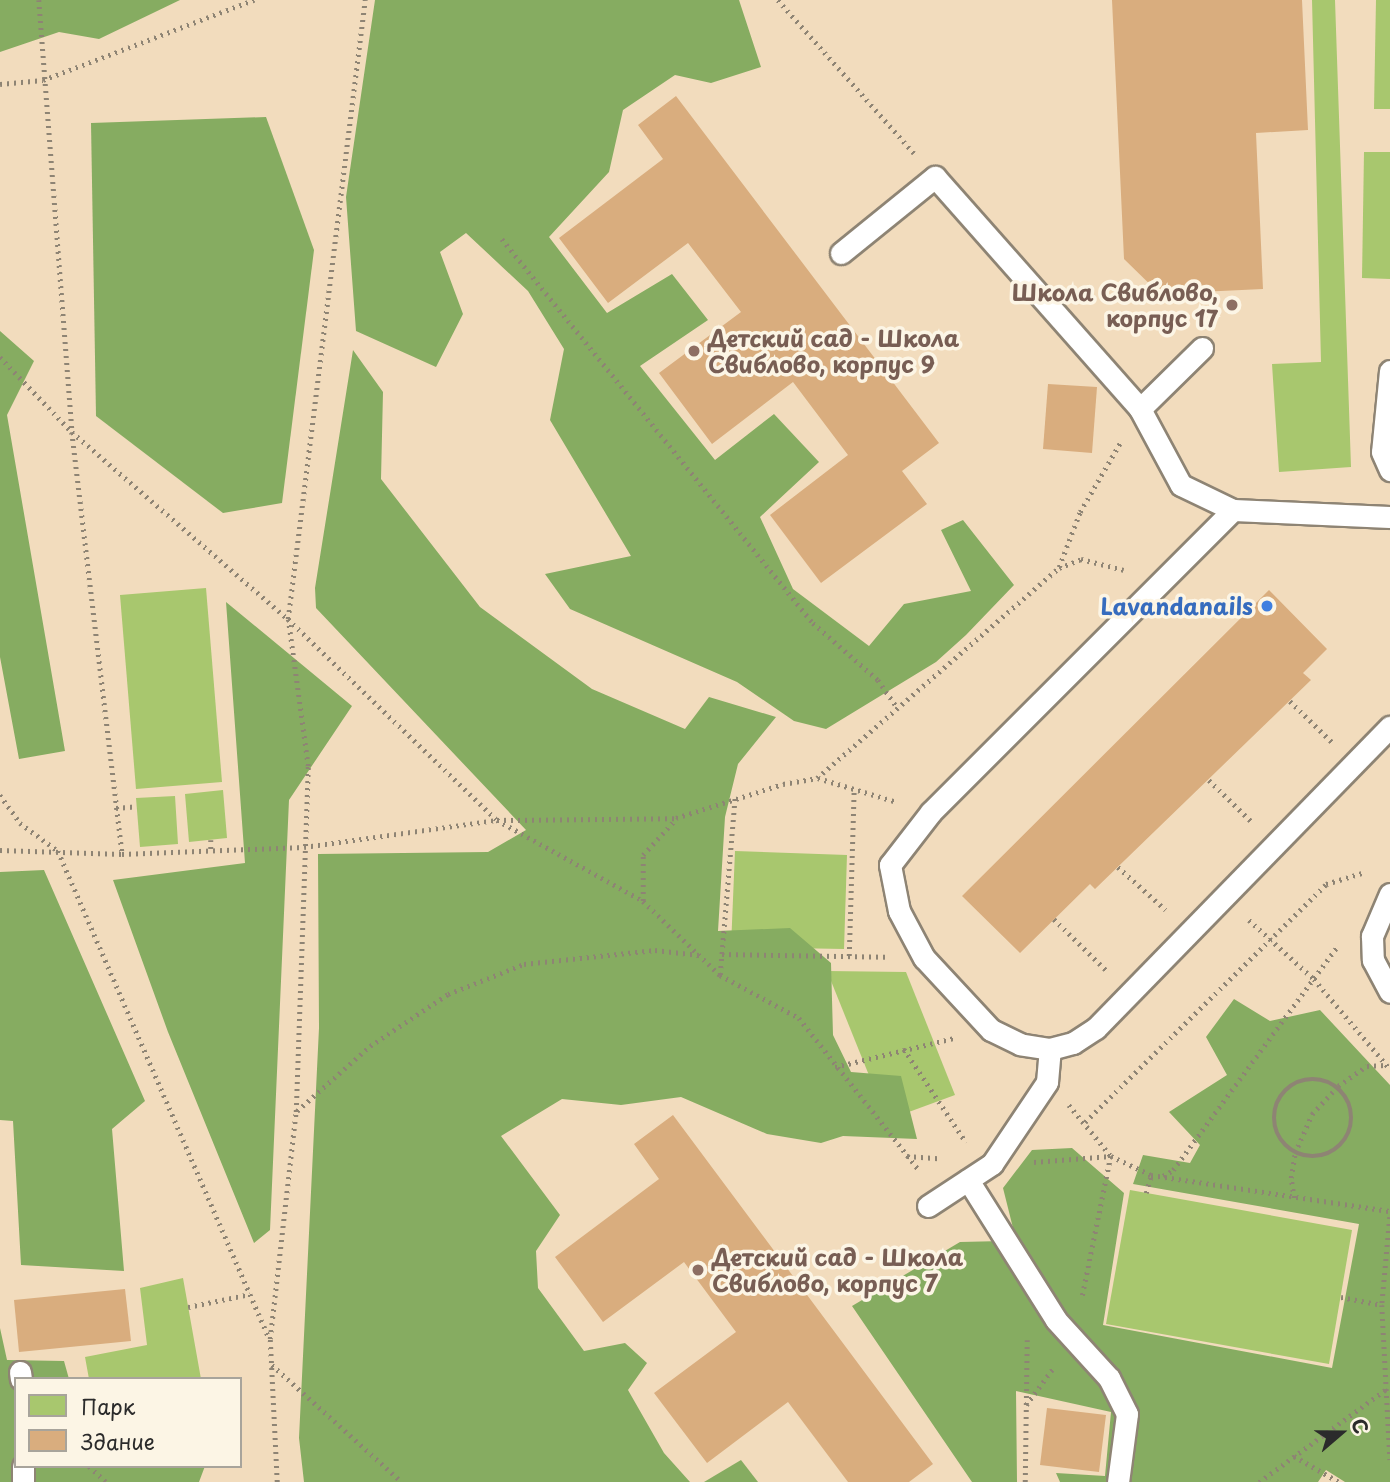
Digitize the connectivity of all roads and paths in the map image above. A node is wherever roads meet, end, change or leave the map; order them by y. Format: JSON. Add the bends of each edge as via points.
{"nodes":[{"id":1,"x":39,"y":0,"type":"edge"},
{"id":2,"x":254,"y":0,"type":"edge"},
{"id":3,"x":365,"y":0,"type":"edge"},
{"id":4,"x":778,"y":0,"type":"edge"},
{"id":5,"x":43,"y":80,"type":"junction"},
{"id":6,"x":0,"y":83,"type":"edge"},
{"id":7,"x":935,"y":177,"type":"junction"},
{"id":8,"x":502,"y":239,"type":"dead end"},
{"id":9,"x":841,"y":253,"type":"dead end"},
{"id":10,"x":1202,"y":348,"type":"dead end"},
{"id":11,"x":0,"y":357,"type":"edge"},
{"id":12,"x":1390,"y":371,"type":"edge"},
{"id":13,"x":1140,"y":409,"type":"junction"},
{"id":14,"x":72,"y":432,"type":"junction"},
{"id":15,"x":1390,"y":470,"type":"edge"},
{"id":16,"x":1233,"y":510,"type":"junction"},
{"id":17,"x":1390,"y":517,"type":"edge"},
{"id":18,"x":1059,"y":568,"type":"junction"},
{"id":19,"x":1166,"y":581,"type":"junction"},
{"id":20,"x":288,"y":619,"type":"junction"},
{"id":21,"x":1290,"y":701,"type":"dead end"},
{"id":22,"x":896,"y":706,"type":"junction"},
{"id":23,"x":1390,"y":727,"type":"edge"},
{"id":24,"x":1353,"y":763,"type":"junction"},
{"id":25,"x":817,"y":778,"type":"junction"},
{"id":26,"x":1209,"y":780,"type":"dead end"},
{"id":27,"x":854,"y":789,"type":"junction"},
{"id":28,"x":0,"y":796,"type":"edge"},
{"id":29,"x":735,"y":798,"type":"junction"},
{"id":30,"x":137,"y":806,"type":"dead end"},
{"id":31,"x":116,"y":808,"type":"junction"},
{"id":32,"x":931,"y":813,"type":"junction"},
{"id":33,"x":676,"y":818,"type":"junction"},
{"id":34,"x":497,"y":820,"type":"junction"},
{"id":35,"x":211,"y":840,"type":"dead end"},
{"id":36,"x":1275,"y":845,"type":"junction"},
{"id":37,"x":304,"y":847,"type":"junction"},
{"id":38,"x":0,"y":850,"type":"edge"},
{"id":39,"x":58,"y":851,"type":"junction"},
{"id":40,"x":211,"y":851,"type":"junction"},
{"id":41,"x":121,"y":854,"type":"junction"},
{"id":42,"x":1118,"y":867,"type":"dead end"},
{"id":43,"x":1364,"y":872,"type":"dead end"},
{"id":44,"x":1390,"y":894,"type":"edge"},
{"id":45,"x":1225,"y":897,"type":"junction"},
{"id":46,"x":643,"y":901,"type":"junction"},
{"id":47,"x":1054,"y":919,"type":"dead end"},
{"id":48,"x":1190,"y":931,"type":"junction"},
{"id":49,"x":1269,"y":937,"type":"junction"},
{"id":50,"x":1342,"y":940,"type":"dead end"},
{"id":51,"x":722,"y":954,"type":"junction"},
{"id":52,"x":699,"y":955,"type":"junction"},
{"id":53,"x":849,"y":956,"type":"junction"},
{"id":54,"x":924,"y":958,"type":"junction"},
{"id":55,"x":720,"y":975,"type":"junction"},
{"id":56,"x":1112,"y":976,"type":"dead end"},
{"id":57,"x":1314,"y":979,"type":"junction"},
{"id":58,"x":1390,"y":992,"type":"edge"},
{"id":59,"x":991,"y":1030,"type":"junction"},
{"id":60,"x":904,"y":1049,"type":"junction"},
{"id":61,"x":1050,"y":1049,"type":"junction"},
{"id":62,"x":835,"y":1067,"type":"junction"},
{"id":63,"x":1388,"y":1067,"type":"edge"},
{"id":64,"x":1047,"y":1082,"type":"junction"},
{"id":65,"x":1338,"y":1086,"type":"junction"},
{"id":66,"x":296,"y":1112,"type":"junction"},
{"id":67,"x":1085,"y":1122,"type":"junction"},
{"id":68,"x":970,"y":1149,"type":"dead end"},
{"id":69,"x":1294,"y":1153,"type":"junction"},
{"id":70,"x":1111,"y":1156,"type":"junction"},
{"id":71,"x":992,"y":1164,"type":"junction"},
{"id":72,"x":1151,"y":1175,"type":"junction"},
{"id":73,"x":1162,"y":1177,"type":"junction"},
{"id":74,"x":968,"y":1180,"type":"junction"},
{"id":75,"x":1146,"y":1193,"type":"dead end"},
{"id":76,"x":1294,"y":1198,"type":"junction"},
{"id":77,"x":934,"y":1202,"type":"joint"},
{"id":78,"x":1390,"y":1211,"type":"edge"},
{"id":79,"x":1390,"y":1217,"type":"edge"},
{"id":80,"x":250,"y":1294,"type":"junction"},
{"id":81,"x":1341,"y":1297,"type":"dead end"},
{"id":82,"x":1382,"y":1305,"type":"junction"},
{"id":83,"x":188,"y":1307,"type":"dead end"},
{"id":84,"x":1027,"y":1334,"type":"dead end"},
{"id":85,"x":270,"y":1339,"type":"junction"},
{"id":86,"x":1074,"y":1340,"type":"junction"},
{"id":87,"x":271,"y":1365,"type":"junction"},
{"id":88,"x":1387,"y":1391,"type":"edge"},
{"id":89,"x":1026,"y":1405,"type":"junction"},
{"id":90,"x":1294,"y":1456,"type":"junction"},
{"id":91,"x":1390,"y":1460,"type":"edge"},
{"id":92,"x":91,"y":1468,"type":"edge"},
{"id":93,"x":106,"y":1482,"type":"edge"},
{"id":94,"x":277,"y":1482,"type":"edge"},
{"id":95,"x":402,"y":1482,"type":"edge"},
{"id":96,"x":1025,"y":1482,"type":"edge"},
{"id":97,"x":1118,"y":1482,"type":"edge"},
{"id":98,"x":1259,"y":1482,"type":"edge"},
{"id":99,"x":1339,"y":1482,"type":"edge"}],
"edges":[{"from":1,"to":5,"type":"path"},
{"from":2,"to":5,"type":"path"},
{"from":3,"to":20,"type":"path"},
{"from":4,"to":7,"type":"path"},
{"from":5,"to":6,"type":"path"},
{"from":5,"to":14,"type":"path"},
{"from":7,"to":9,"type":"lane"},
{"from":7,"to":13,"type":"lane"},
{"from":8,"to":22,"type":"path","via":[[813,623],[878,680]]},
{"from":10,"to":13,"type":"lane"},
{"from":11,"to":14,"type":"path"},
{"from":12,"to":15,"type":"lane","via":[[1382,452]]},
{"from":13,"to":16,"type":"lane","via":[[1181,485]]},
{"from":13,"to":18,"type":"path","via":[[1080,512]]},
{"from":14,"to":20,"type":"path"},
{"from":14,"to":31,"type":"path"},
{"from":16,"to":17,"type":"lane"},
{"from":16,"to":19,"type":"lane"},
{"from":18,"to":19,"type":"path","via":[[1081,559]]},
{"from":18,"to":22,"type":"path"},
{"from":19,"to":32,"type":"lane"},
{"from":20,"to":34,"type":"path"},
{"from":20,"to":37,"type":"path","via":[[308,766]]},
{"from":21,"to":24,"type":"path"},
{"from":22,"to":25,"type":"path"},
{"from":23,"to":24,"type":"lane"},
{"from":24,"to":36,"type":"lane"},
{"from":25,"to":27,"type":"path"},
{"from":25,"to":29,"type":"path"},
{"from":26,"to":36,"type":"path"},
{"from":27,"to":32,"type":"path"},
{"from":27,"to":53,"type":"path"},
{"from":28,"to":39,"type":"path","via":[[20,823]]},
{"from":29,"to":33,"type":"path"},
{"from":29,"to":51,"type":"path"},
{"from":30,"to":31,"type":"path"},
{"from":31,"to":41,"type":"path"},
{"from":32,"to":54,"type":"lane","via":[[890,865],[899,911]]},
{"from":33,"to":34,"type":"path"},
{"from":33,"to":46,"type":"path","via":[[643,855]]},
{"from":34,"to":37,"type":"path"},
{"from":34,"to":46,"type":"path"},
{"from":35,"to":40,"type":"path"},
{"from":36,"to":45,"type":"lane"},
{"from":37,"to":40,"type":"path"},
{"from":37,"to":66,"type":"path"},
{"from":38,"to":39,"type":"path"},
{"from":39,"to":41,"type":"path"},
{"from":39,"to":80,"type":"path"},
{"from":40,"to":41,"type":"path"},
{"from":42,"to":48,"type":"path"},
{"from":43,"to":49,"type":"path","via":[[1326,884]]},
{"from":44,"to":58,"type":"lane","via":[[1372,936],[1373,960]]},
{"from":45,"to":48,"type":"lane"},
{"from":45,"to":49,"type":"path"},
{"from":46,"to":52,"type":"path"},
{"from":47,"to":56,"type":"path"},
{"from":48,"to":61,"type":"lane","via":[[1096,1028],[1073,1043]]},
{"from":49,"to":57,"type":"path"},
{"from":49,"to":67,"type":"path"},
{"from":50,"to":57,"type":"path"},
{"from":51,"to":53,"type":"path"},
{"from":51,"to":55,"type":"path"},
{"from":52,"to":55,"type":"path"},
{"from":52,"to":66,"type":"path","via":[[655,950],[524,964],[448,994],[370,1046]]},
{"from":53,"to":54,"type":"path"},
{"from":54,"to":59,"type":"lane"},
{"from":55,"to":62,"type":"path","via":[[799,1018]]},
{"from":57,"to":63,"type":"path"},
{"from":57,"to":73,"type":"path","via":[[1173,1170]]},
{"from":59,"to":60,"type":"path"},
{"from":59,"to":61,"type":"lane","via":[[1020,1044]]},
{"from":60,"to":62,"type":"path"},
{"from":60,"to":68,"type":"path"},
{"from":61,"to":64,"type":"lane"},
{"from":62,"to":77,"type":"path"},
{"from":63,"to":65,"type":"path","via":[[1367,1066]]},
{"from":64,"to":67,"type":"path"},
{"from":64,"to":71,"type":"lane"},
{"from":65,"to":69,"type":"path","via":[[1312,1114]]},
{"from":65,"to":69,"type":"path","via":[[1350,1101],[1353,1125],[1345,1142],[1325,1155]]},
{"from":65,"to":69,"type":"path","via":[[1321,1079],[1288,1087],[1275,1107],[1274,1129],[1283,1146]]},
{"from":66,"to":85,"type":"path"},
{"from":67,"to":70,"type":"path"},
{"from":69,"to":76,"type":"path"},
{"from":70,"to":71,"type":"path"},
{"from":70,"to":72,"type":"path"},
{"from":70,"to":86,"type":"path"},
{"from":71,"to":74,"type":"lane"},
{"from":72,"to":73,"type":"path"},
{"from":72,"to":75,"type":"path"},
{"from":73,"to":76,"type":"path"},
{"from":74,"to":77,"type":"lane"},
{"from":74,"to":86,"type":"lane","via":[[1056,1320]]},
{"from":76,"to":78,"type":"path"},
{"from":79,"to":82,"type":"path"},
{"from":80,"to":83,"type":"path"},
{"from":80,"to":85,"type":"path"},
{"from":81,"to":82,"type":"path"},
{"from":82,"to":88,"type":"path"},
{"from":84,"to":89,"type":"path"},
{"from":85,"to":87,"type":"path"},
{"from":86,"to":89,"type":"path"},
{"from":86,"to":97,"type":"lane","via":[[1109,1378],[1127,1414]]},
{"from":87,"to":94,"type":"path"},
{"from":87,"to":95,"type":"path"},
{"from":88,"to":90,"type":"path"},
{"from":88,"to":91,"type":"path"},
{"from":89,"to":96,"type":"path"},
{"from":90,"to":98,"type":"path"},
{"from":90,"to":99,"type":"path"},
{"from":92,"to":93,"type":"path"}]}
